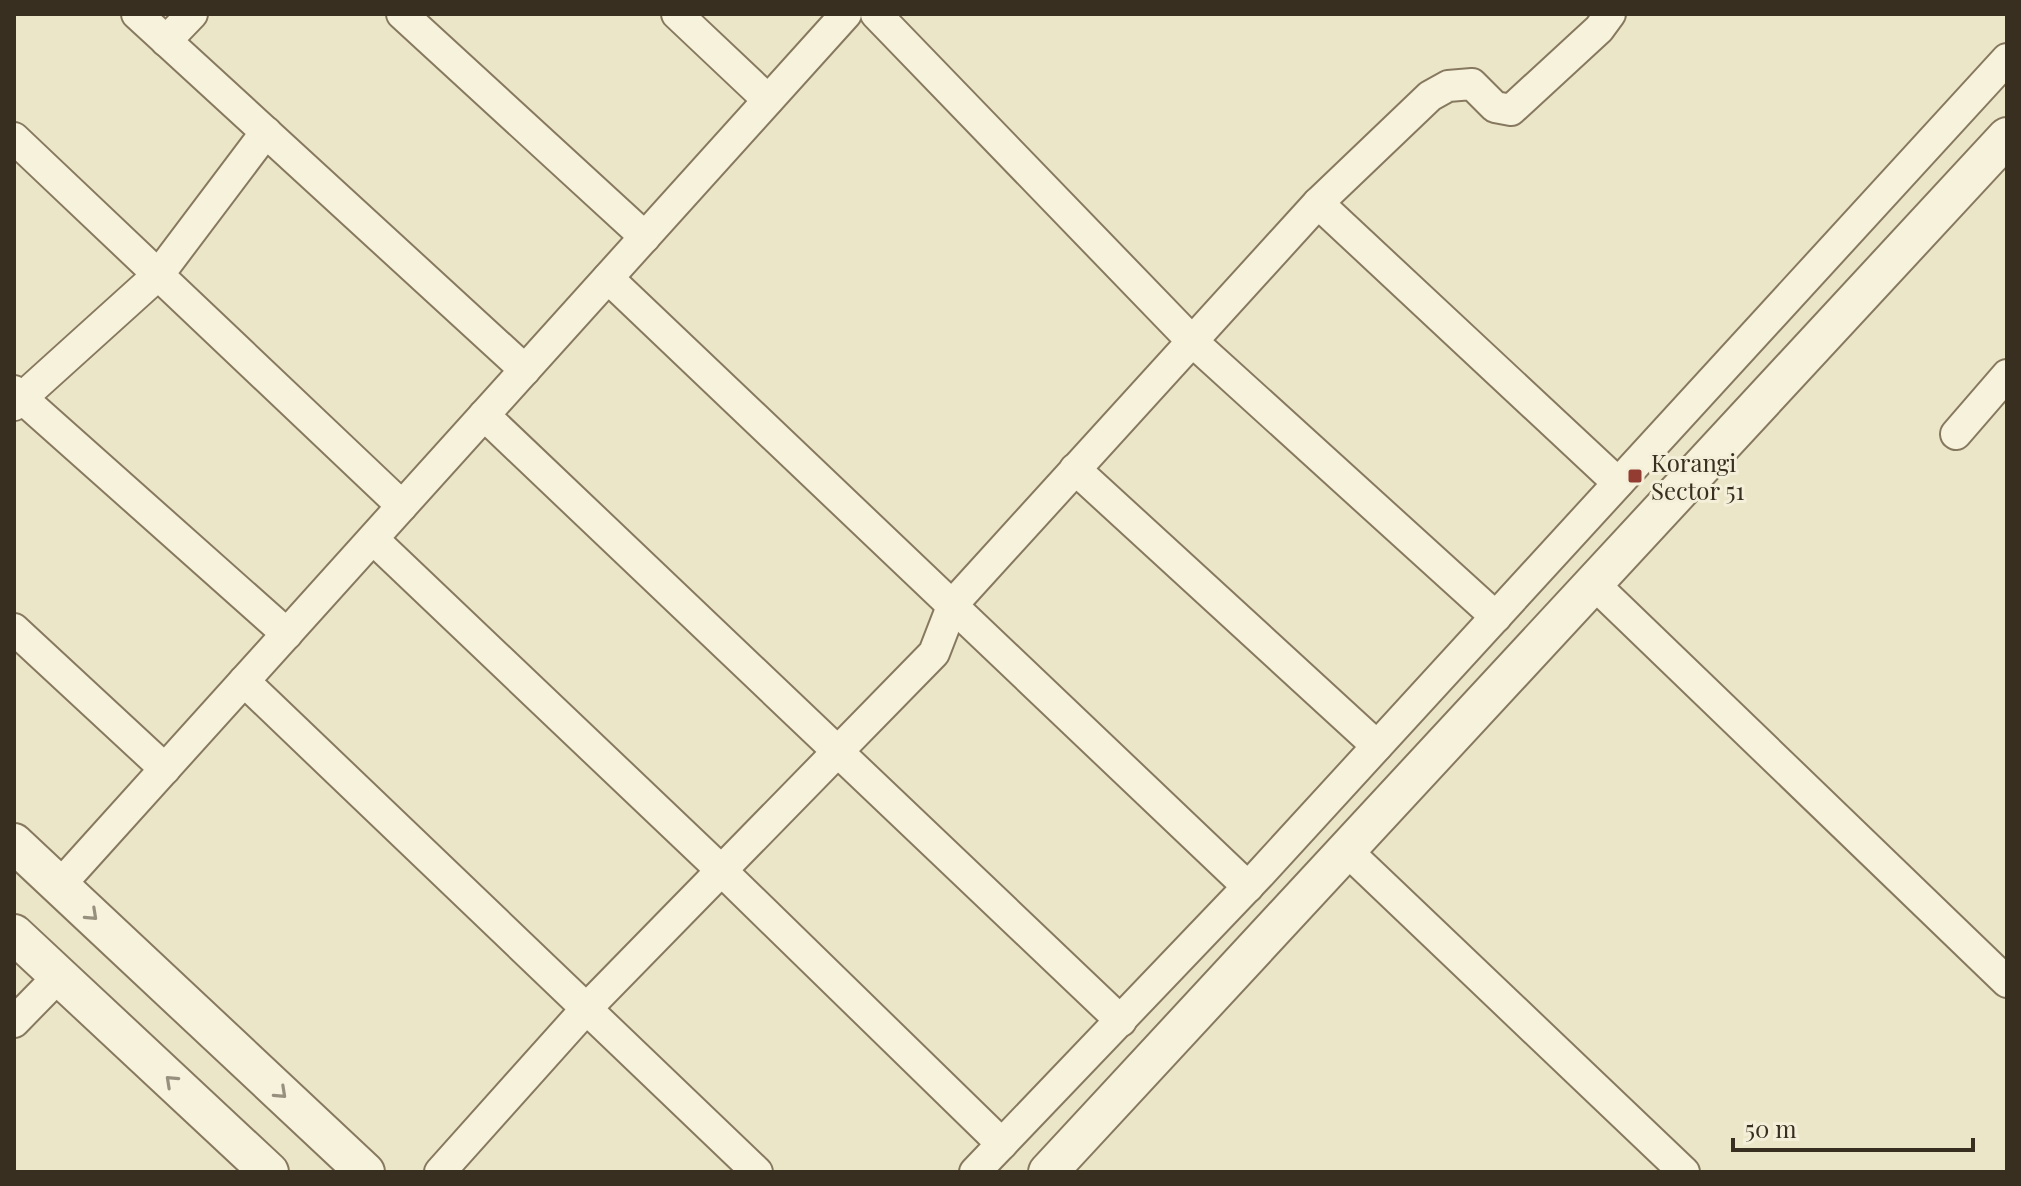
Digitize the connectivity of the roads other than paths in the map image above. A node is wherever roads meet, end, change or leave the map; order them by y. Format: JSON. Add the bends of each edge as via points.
{"nodes":[{"id":1,"x":137,"y":14,"type":"edge"},
{"id":2,"x":192,"y":14,"type":"edge"},
{"id":3,"x":402,"y":14,"type":"edge"},
{"id":4,"x":677,"y":14,"type":"edge"},
{"id":5,"x":846,"y":14,"type":"edge"},
{"id":6,"x":876,"y":14,"type":"edge"},
{"id":7,"x":1610,"y":14,"type":"edge"},
{"id":8,"x":166,"y":41,"type":"junction"},
{"id":9,"x":2007,"y":59,"type":"edge"},
{"id":10,"x":768,"y":100,"type":"junction"},
{"id":11,"x":266,"y":132,"type":"junction"},
{"id":12,"x":2007,"y":137,"type":"edge"},
{"id":13,"x":14,"y":138,"type":"edge"},
{"id":14,"x":1318,"y":203,"type":"junction"},
{"id":15,"x":645,"y":237,"type":"junction"},
{"id":16,"x":159,"y":274,"type":"junction"},
{"id":17,"x":608,"y":278,"type":"junction"},
{"id":18,"x":1192,"y":341,"type":"junction"},
{"id":19,"x":525,"y":370,"type":"junction"},
{"id":20,"x":2007,"y":375,"type":"edge"},
{"id":21,"x":16,"y":398,"type":"edge"},
{"id":22,"x":484,"y":415,"type":"junction"},
{"id":23,"x":1956,"y":434,"type":"dead end"},
{"id":24,"x":1075,"y":469,"type":"junction"},
{"id":25,"x":1618,"y":483,"type":"junction"},
{"id":26,"x":402,"y":506,"type":"junction"},
{"id":27,"x":373,"y":539,"type":"junction"},
{"id":28,"x":1592,"y":582,"type":"junction"},
{"id":29,"x":953,"y":604,"type":"junction"},
{"id":30,"x":1496,"y":617,"type":"junction"},
{"id":31,"x":14,"y":629,"type":"edge"},
{"id":32,"x":287,"y":634,"type":"junction"},
{"id":33,"x":244,"y":681,"type":"junction"},
{"id":34,"x":1377,"y":746,"type":"junction"},
{"id":35,"x":840,"y":753,"type":"junction"},
{"id":36,"x":165,"y":769,"type":"junction"},
{"id":37,"x":14,"y":843,"type":"edge"},
{"id":38,"x":1345,"y":849,"type":"junction"},
{"id":39,"x":723,"y":872,"type":"junction"},
{"id":40,"x":60,"y":885,"type":"junction"},
{"id":41,"x":1248,"y":887,"type":"junction"},
{"id":42,"x":14,"y":934,"type":"edge"},
{"id":43,"x":59,"y":976,"type":"junction"},
{"id":44,"x":2007,"y":982,"type":"edge"},
{"id":45,"x":586,"y":1009,"type":"junction"},
{"id":46,"x":1121,"y":1021,"type":"junction"},
{"id":47,"x":14,"y":1022,"type":"edge"},
{"id":48,"x":1002,"y":1144,"type":"junction"},
{"id":49,"x":269,"y":1172,"type":"edge"},
{"id":50,"x":365,"y":1172,"type":"edge"},
{"id":51,"x":440,"y":1172,"type":"edge"},
{"id":52,"x":757,"y":1172,"type":"edge"},
{"id":53,"x":975,"y":1172,"type":"edge"},
{"id":54,"x":1048,"y":1172,"type":"edge"},
{"id":55,"x":1684,"y":1172,"type":"edge"}],
"edges":[{"from":1,"to":8,"type":"street"},
{"from":2,"to":8,"type":"street"},
{"from":3,"to":15,"type":"street"},
{"from":4,"to":10,"type":"street"},
{"from":5,"to":10,"type":"street"},
{"from":6,"to":18,"type":"street"},
{"from":7,"to":14,"type":"street","via":[[1511,110],[1495,107],[1472,84],[1448,86],[1430,96]]},
{"from":8,"to":11,"type":"street"},
{"from":9,"to":25,"type":"street"},
{"from":10,"to":15,"type":"street"},
{"from":11,"to":16,"type":"street"},
{"from":11,"to":19,"type":"street"},
{"from":12,"to":28,"type":"street"},
{"from":13,"to":16,"type":"street"},
{"from":14,"to":18,"type":"street"},
{"from":14,"to":25,"type":"street"},
{"from":15,"to":17,"type":"street"},
{"from":16,"to":21,"type":"street"},
{"from":16,"to":26,"type":"street"},
{"from":17,"to":19,"type":"street"},
{"from":17,"to":29,"type":"street"},
{"from":18,"to":24,"type":"street"},
{"from":18,"to":30,"type":"street"},
{"from":19,"to":22,"type":"street"},
{"from":20,"to":23,"type":"street"},
{"from":21,"to":32,"type":"street"},
{"from":22,"to":26,"type":"street"},
{"from":22,"to":35,"type":"street"},
{"from":24,"to":29,"type":"street"},
{"from":24,"to":34,"type":"street"},
{"from":25,"to":30,"type":"street"},
{"from":26,"to":27,"type":"street"},
{"from":27,"to":32,"type":"street"},
{"from":27,"to":39,"type":"street"},
{"from":28,"to":38,"type":"street"},
{"from":28,"to":44,"type":"street"},
{"from":29,"to":35,"type":"street","via":[[934,653]]},
{"from":29,"to":41,"type":"street"},
{"from":30,"to":34,"type":"street"},
{"from":31,"to":36,"type":"street"},
{"from":32,"to":33,"type":"street"},
{"from":33,"to":36,"type":"street"},
{"from":33,"to":45,"type":"street"},
{"from":34,"to":41,"type":"street"},
{"from":35,"to":39,"type":"street"},
{"from":35,"to":46,"type":"street"},
{"from":36,"to":40,"type":"street"},
{"from":37,"to":40,"type":"street"},
{"from":38,"to":54,"type":"street"},
{"from":38,"to":55,"type":"street"},
{"from":39,"to":45,"type":"street"},
{"from":39,"to":48,"type":"street"},
{"from":40,"to":50,"type":"street","one_way":true},
{"from":41,"to":46,"type":"street"},
{"from":42,"to":43,"type":"street"},
{"from":43,"to":47,"type":"street"},
{"from":49,"to":43,"type":"street","one_way":true},
{"from":45,"to":51,"type":"street"},
{"from":45,"to":52,"type":"street"},
{"from":46,"to":48,"type":"street"},
{"from":48,"to":53,"type":"street"}]}
